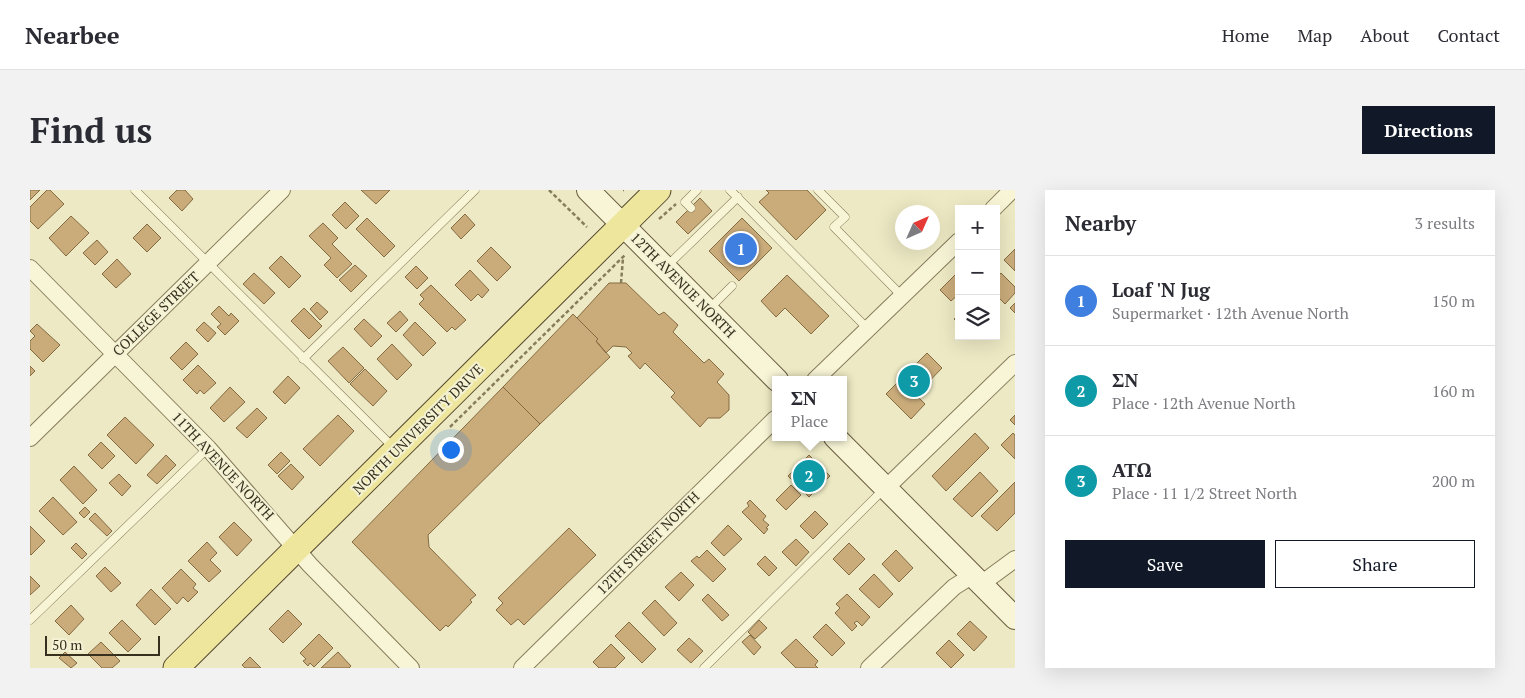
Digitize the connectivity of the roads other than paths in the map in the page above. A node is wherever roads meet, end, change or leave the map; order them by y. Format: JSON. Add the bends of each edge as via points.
{"nodes":[{"id":1,"x":135,"y":190,"type":"edge"},
{"id":2,"x":282,"y":190,"type":"edge"},
{"id":3,"x":475,"y":190,"type":"edge"},
{"id":4,"x":588,"y":190,"type":"edge"},
{"id":5,"x":658,"y":190,"type":"edge"},
{"id":6,"x":696,"y":190,"type":"edge"},
{"id":7,"x":730,"y":190,"type":"edge"},
{"id":8,"x":818,"y":190,"type":"edge"},
{"id":9,"x":1012,"y":190,"type":"edge"},
{"id":10,"x":738,"y":197,"type":"junction"},
{"id":11,"x":997,"y":205,"type":"edge"},
{"id":12,"x":690,"y":208,"type":"dead end"},
{"id":13,"x":622,"y":225,"type":"junction"},
{"id":14,"x":955,"y":245,"type":"edge"},
{"id":15,"x":209,"y":263,"type":"junction"},
{"id":16,"x":30,"y":268,"type":"edge"},
{"id":17,"x":666,"y":268,"type":"junction"},
{"id":18,"x":732,"y":286,"type":"dead end"},
{"id":19,"x":902,"y":296,"type":"junction"},
{"id":20,"x":708,"y":310,"type":"junction"},
{"id":21,"x":868,"y":329,"type":"junction"},
{"id":22,"x":116,"y":354,"type":"junction"},
{"id":23,"x":303,"y":359,"type":"junction"},
{"id":24,"x":1015,"y":363,"type":"edge"},
{"id":25,"x":774,"y":376,"type":"edge"},
{"id":26,"x":819,"y":376,"type":"edge"},
{"id":27,"x":772,"y":422,"type":"edge"},
{"id":28,"x":30,"y":438,"type":"edge"},
{"id":29,"x":839,"y":441,"type":"edge"},
{"id":30,"x":208,"y":448,"type":"junction"},
{"id":31,"x":397,"y":450,"type":"junction"},
{"id":32,"x":886,"y":488,"type":"junction"},
{"id":33,"x":297,"y":549,"type":"junction"},
{"id":34,"x":1015,"y":559,"type":"edge"},
{"id":35,"x":977,"y":580,"type":"junction"},
{"id":36,"x":1015,"y":618,"type":"edge"},
{"id":37,"x":30,"y":620,"type":"edge"},
{"id":38,"x":176,"y":668,"type":"edge"},
{"id":39,"x":411,"y":668,"type":"edge"},
{"id":40,"x":522,"y":668,"type":"edge"},
{"id":41,"x":704,"y":668,"type":"edge"},
{"id":42,"x":870,"y":668,"type":"edge"}],
"edges":[{"from":1,"to":15,"type":"lane"},
{"from":2,"to":15,"type":"street","name":"COLLEGE STREET"},
{"from":3,"to":23,"type":"lane"},
{"from":4,"to":13,"type":"main road","name":"12TH AVENUE NORTH"},
{"from":5,"to":13,"type":"main road","name":"NORTH UNIVERSITY DRIVE"},
{"from":6,"to":12,"type":"lane","via":[[685,202]]},
{"from":7,"to":10,"type":"lane"},
{"from":8,"to":19,"type":"lane","via":[[845,217],[834,227]]},
{"from":9,"to":11,"type":"street"},
{"from":10,"to":17,"type":"lane","via":[[706,223]]},
{"from":10,"to":21,"type":"lane"},
{"from":13,"to":17,"type":"main road","name":"12TH AVENUE NORTH"},
{"from":13,"to":31,"type":"main road","name":"NORTH UNIVERSITY DRIVE"},
{"from":14,"to":19,"type":"street"},
{"from":15,"to":22,"type":"street","name":"COLLEGE STREET"},
{"from":15,"to":23,"type":"lane"},
{"from":16,"to":22,"type":"street","name":"11TH AVENUE NORTH"},
{"from":17,"to":20,"type":"main road","name":"12TH AVENUE NORTH"},
{"from":18,"to":20,"type":"lane"},
{"from":19,"to":21,"type":"street"},
{"from":20,"to":25,"type":"main road","name":"12TH AVENUE NORTH"},
{"from":21,"to":26,"type":"street"},
{"from":22,"to":28,"type":"street","name":"COLLEGE STREET"},
{"from":22,"to":30,"type":"street","name":"11TH AVENUE NORTH"},
{"from":23,"to":31,"type":"lane","via":[[316,368]]},
{"from":24,"to":32,"type":"street"},
{"from":27,"to":40,"type":"street","name":"12TH STREET NORTH"},
{"from":29,"to":32,"type":"main road"},
{"from":30,"to":33,"type":"street","name":"11TH AVENUE NORTH"},
{"from":30,"to":37,"type":"lane"},
{"from":31,"to":33,"type":"main road","name":"NORTH UNIVERSITY DRIVE"},
{"from":32,"to":35,"type":"main road"},
{"from":32,"to":41,"type":"lane"},
{"from":33,"to":38,"type":"main road","name":"NORTH UNIVERSITY DRIVE"},
{"from":33,"to":39,"type":"street","name":"11TH AVENUE NORTH"},
{"from":34,"to":35,"type":"street"},
{"from":35,"to":36,"type":"main road"},
{"from":35,"to":42,"type":"street","via":[[954,587]]}]}
